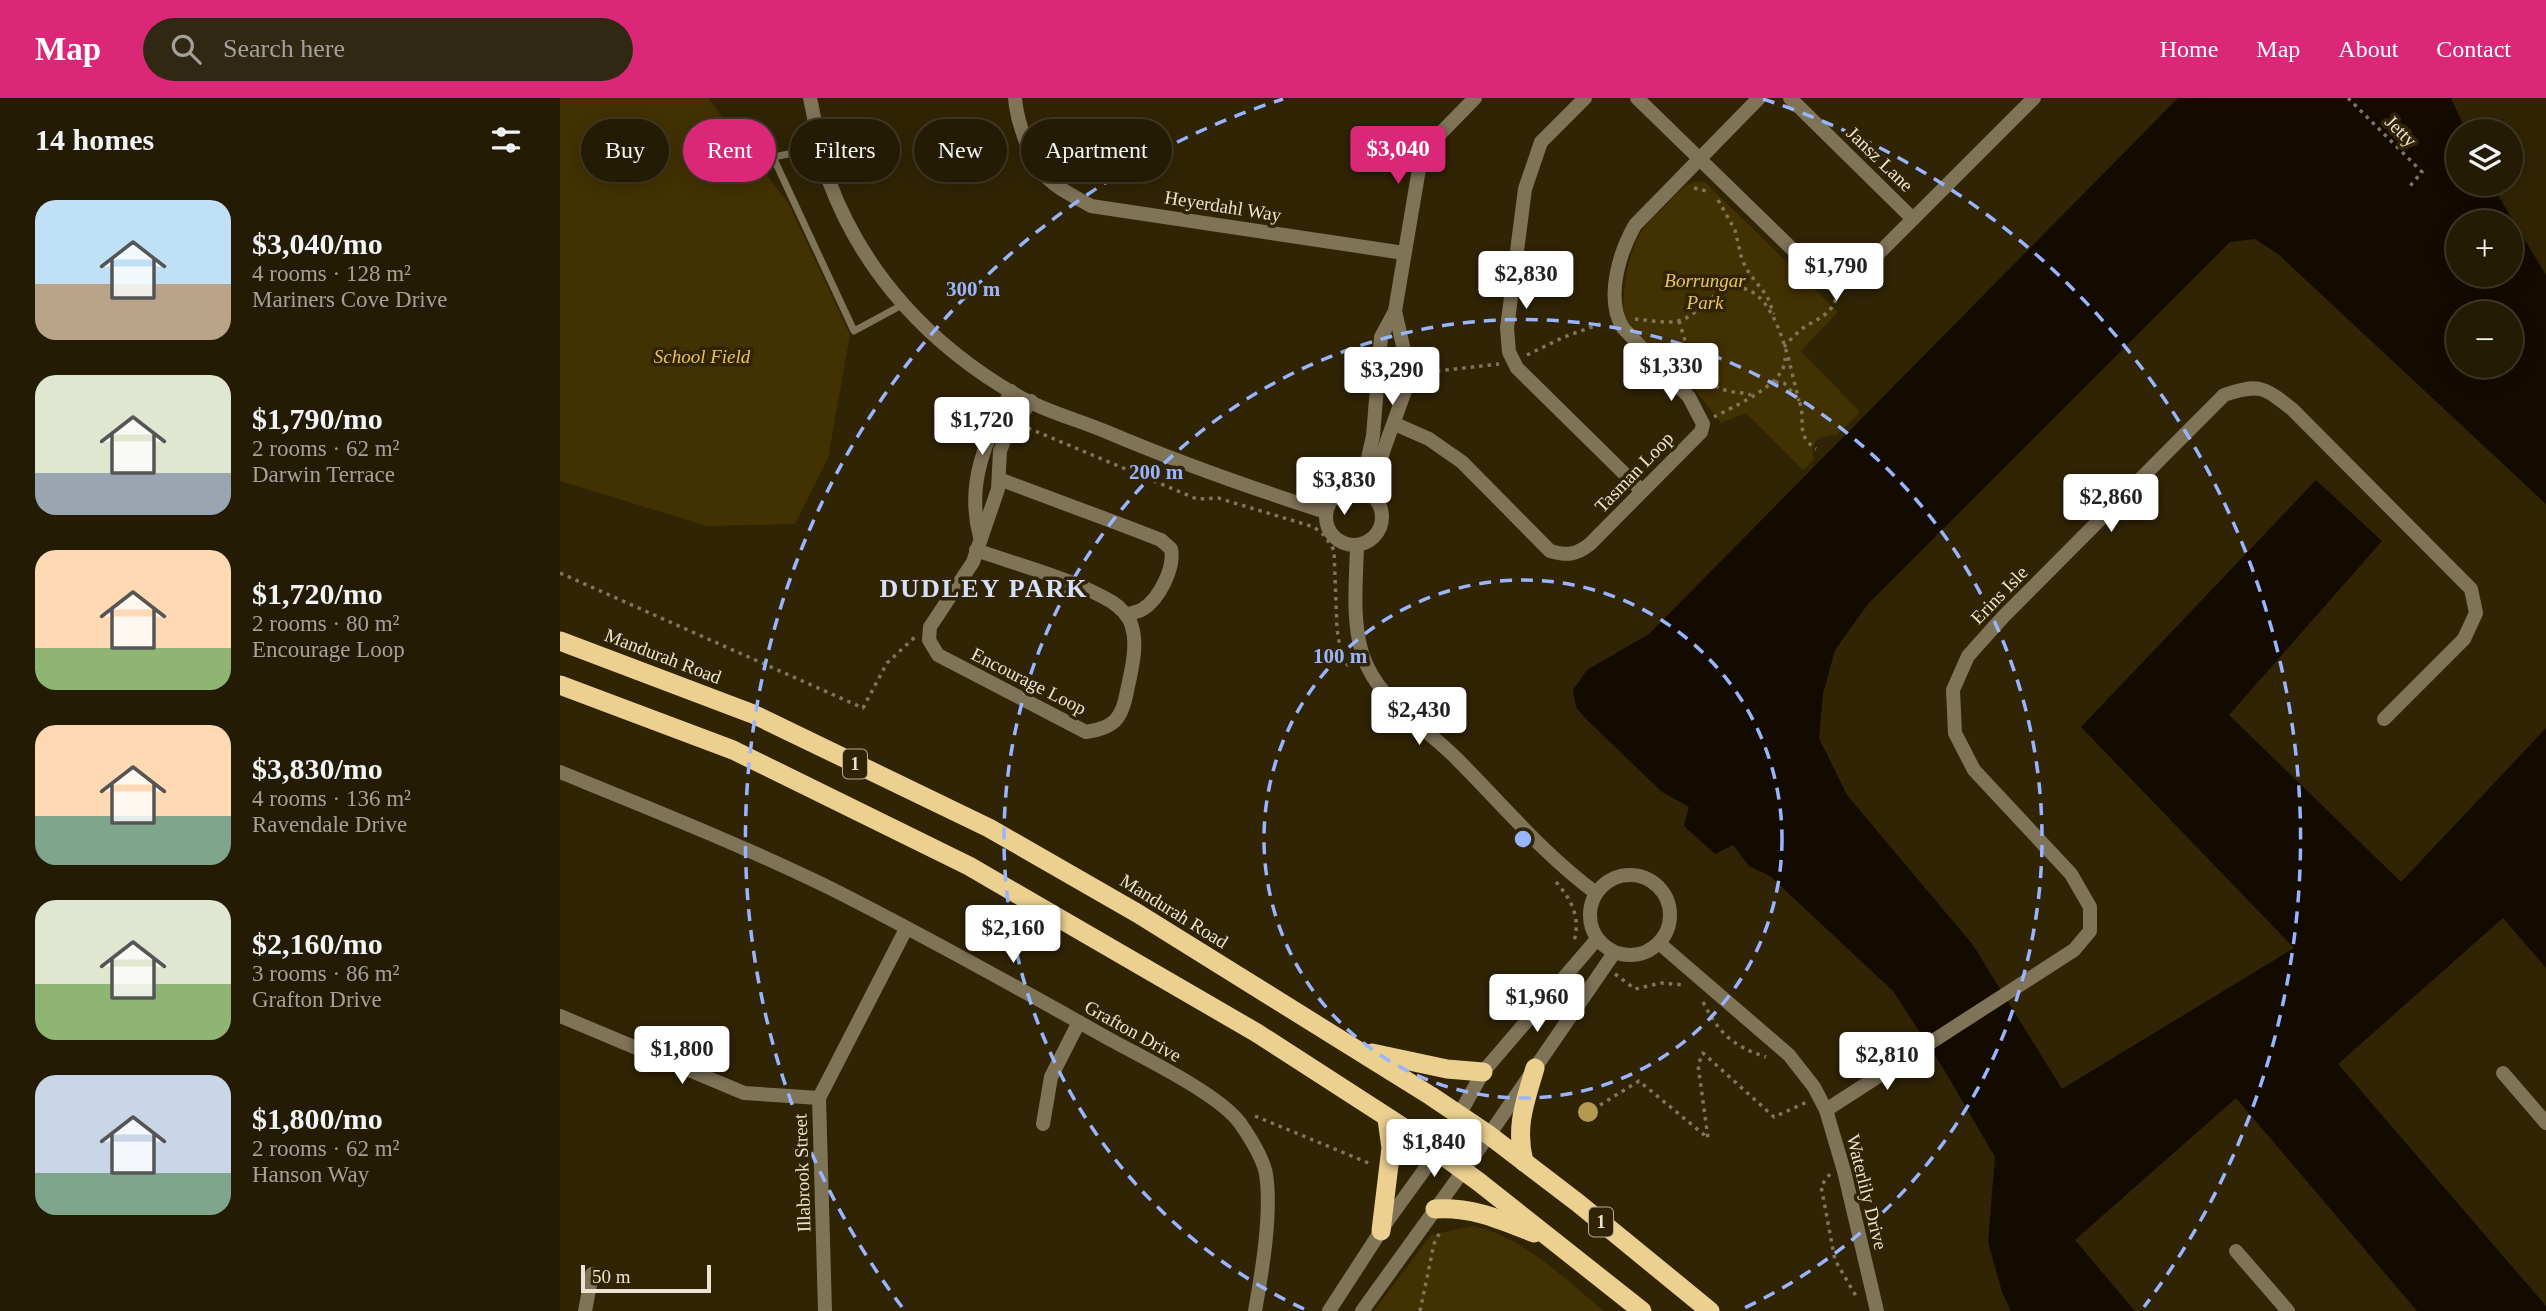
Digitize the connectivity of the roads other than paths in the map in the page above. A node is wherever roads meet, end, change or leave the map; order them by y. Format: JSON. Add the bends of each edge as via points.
{"nodes":[{"id":1,"x":810,"y":98,"type":"edge"},
{"id":2,"x":1015,"y":98,"type":"edge"},
{"id":3,"x":1585,"y":98,"type":"edge"},
{"id":4,"x":1637,"y":98,"type":"edge"},
{"id":5,"x":1759,"y":98,"type":"edge"},
{"id":6,"x":1790,"y":98,"type":"edge"},
{"id":7,"x":2034,"y":98,"type":"edge"},
{"id":8,"x":1472,"y":99,"type":"edge"},
{"id":9,"x":814,"y":119,"type":"edge"},
{"id":10,"x":790,"y":154,"type":"edge"},
{"id":11,"x":1698,"y":160,"type":"junction"},
{"id":12,"x":830,"y":182,"type":"edge"},
{"id":13,"x":1913,"y":219,"type":"junction"},
{"id":14,"x":1404,"y":253,"type":"junction"},
{"id":15,"x":902,"y":305,"type":"junction"},
{"id":16,"x":1395,"y":311,"type":"junction"},
{"id":17,"x":1011,"y":391,"type":"junction"},
{"id":18,"x":1031,"y":401,"type":"junction"},
{"id":19,"x":1395,"y":424,"type":"junction"},
{"id":20,"x":999,"y":479,"type":"junction"},
{"id":21,"x":1356,"y":489,"type":"junction"},
{"id":22,"x":1642,"y":491,"type":"junction"},
{"id":23,"x":1373,"y":497,"type":"junction"},
{"id":24,"x":1326,"y":512,"type":"junction"},
{"id":25,"x":978,"y":543,"type":"junction"},
{"id":26,"x":1357,"y":547,"type":"junction"},
{"id":27,"x":1126,"y":615,"type":"junction"},
{"id":28,"x":560,"y":641,"type":"edge"},
{"id":29,"x":560,"y":685,"type":"edge"},
{"id":30,"x":2384,"y":719,"type":"dead end"},
{"id":31,"x":560,"y":772,"type":"edge"},
{"id":32,"x":1596,"y":892,"type":"junction"},
{"id":33,"x":906,"y":929,"type":"junction"},
{"id":34,"x":1597,"y":939,"type":"junction"},
{"id":35,"x":1659,"y":943,"type":"junction"},
{"id":36,"x":1614,"y":953,"type":"junction"},
{"id":37,"x":560,"y":1016,"type":"edge"},
{"id":38,"x":1079,"y":1022,"type":"junction"},
{"id":39,"x":1357,"y":1049,"type":"junction"},
{"id":40,"x":1535,"y":1068,"type":"junction"},
{"id":41,"x":1483,"y":1072,"type":"junction"},
{"id":42,"x":2503,"y":1073,"type":"dead end"},
{"id":43,"x":819,"y":1098,"type":"junction"},
{"id":44,"x":1818,"y":1110,"type":"junction"},
{"id":45,"x":1459,"y":1115,"type":"junction"},
{"id":46,"x":1387,"y":1119,"type":"junction"},
{"id":47,"x":2546,"y":1123,"type":"edge"},
{"id":48,"x":1043,"y":1124,"type":"dead end"},
{"id":49,"x":1489,"y":1135,"type":"junction"},
{"id":50,"x":1438,"y":1151,"type":"junction"},
{"id":51,"x":1524,"y":1162,"type":"junction"},
{"id":52,"x":1462,"y":1170,"type":"junction"},
{"id":53,"x":1435,"y":1209,"type":"junction"},
{"id":54,"x":1381,"y":1231,"type":"junction"},
{"id":55,"x":1551,"y":1239,"type":"junction"},
{"id":56,"x":2236,"y":1251,"type":"dead end"},
{"id":57,"x":592,"y":1274,"type":"dead end"},
{"id":58,"x":585,"y":1311,"type":"edge"},
{"id":59,"x":825,"y":1311,"type":"edge"},
{"id":60,"x":1255,"y":1311,"type":"edge"},
{"id":61,"x":1329,"y":1311,"type":"edge"},
{"id":62,"x":1362,"y":1311,"type":"edge"},
{"id":63,"x":1642,"y":1311,"type":"edge"},
{"id":64,"x":1710,"y":1311,"type":"edge"},
{"id":65,"x":1877,"y":1311,"type":"edge"},
{"id":66,"x":2288,"y":1311,"type":"edge"}],
"edges":[{"from":1,"to":9,"type":"street"},
{"from":2,"to":14,"type":"street","name":"Heyerdahl Way","via":[[1016,114],[1031,152],[1050,182],[1091,206]]},
{"from":3,"to":22,"type":"street","via":[[1541,142],[1525,189],[1507,328],[1509,352],[1517,368]]},
{"from":4,"to":11,"type":"street"},
{"from":5,"to":11,"type":"street"},
{"from":6,"to":13,"type":"street","name":"Jansz Lane"},
{"from":7,"to":13,"type":"street"},
{"from":8,"to":14,"type":"street","via":[[1433,141],[1420,163]]},
{"from":10,"to":15,"type":"lane","via":[[773,157],[854,331]]},
{"from":11,"to":13,"type":"street","via":[[1826,282],[1837,285],[1854,278]]},
{"from":11,"to":22,"type":"street","name":"Tasman Loop","via":[[1635,225],[1618,271],[1617,319],[1689,397],[1703,424],[1701,432]]},
{"from":12,"to":15,"type":"street","via":[[873,265]]},
{"from":14,"to":16,"type":"street"},
{"from":15,"to":17,"type":"street","via":[[956,356]]},
{"from":16,"to":19,"type":"street","via":[[1405,355],[1405,391]]},
{"from":16,"to":21,"type":"street","via":[[1381,337],[1373,436]]},
{"from":17,"to":18,"type":"street"},
{"from":17,"to":25,"type":"street","via":[[976,478]]},
{"from":18,"to":20,"type":"street","name":"Encourage Loop","via":[[1005,438]]},
{"from":18,"to":24,"type":"street","via":[[1189,467]]},
{"from":19,"to":22,"type":"street","name":"Tasman Loop","via":[[1429,439],[1462,462],[1550,551],[1578,553]]},
{"from":19,"to":23,"type":"street"},
{"from":20,"to":25,"type":"street","name":"Encourage Loop"},
{"from":20,"to":27,"type":"street","via":[[1161,540],[1171,549],[1167,576],[1154,599]]},
{"from":21,"to":23,"type":"street"},
{"from":21,"to":24,"type":"street","via":[[1334,498]]},
{"from":23,"to":26,"type":"street","via":[[1382,513],[1380,530]]},
{"from":24,"to":26,"type":"street","via":[[1334,537]]},
{"from":25,"to":27,"type":"street","via":[[1114,603]]},
{"from":25,"to":27,"type":"street","name":"Encourage Loop","via":[[973,562],[930,627],[929,640],[938,655],[1086,732],[1102,730],[1124,709],[1134,644]]},
{"from":26,"to":32,"type":"street","via":[[1356,614],[1362,653],[1377,685],[1397,709],[1445,746],[1563,869]]},
{"from":28,"to":39,"type":"highway","name":"Mandurah Road","number":"1","via":[[753,714],[989,828]]},
{"from":29,"to":46,"type":"highway","number":"1","via":[[733,750],[969,866],[1257,1033]]},
{"from":30,"to":44,"type":"street","name":"Erins Isle","via":[[2464,639],[2476,613],[2471,589],[2276,396],[2268,390],[2246,388],[2224,396],[2003,617],[1968,656],[1953,690],[1955,733],[1974,770],[2071,874],[2090,907],[2090,931],[2074,950]]},
{"from":31,"to":33,"type":"street","name":"Grafton Drive","via":[[831,889]]},
{"from":32,"to":34,"type":"street","via":[[1590,924]]},
{"from":32,"to":35,"type":"street","via":[[1623,875],[1640,875],[1655,883],[1666,896],[1671,913]]},
{"from":33,"to":38,"type":"street","name":"Grafton Drive"},
{"from":33,"to":43,"type":"street","name":"Illabrook Street"},
{"from":34,"to":36,"type":"street"},
{"from":34,"to":41,"type":"street"},
{"from":35,"to":36,"type":"street","via":[[1644,953]]},
{"from":35,"to":44,"type":"street","name":"Waterlily Drive","via":[[1789,1055],[1814,1087]]},
{"from":36,"to":40,"type":"street"},
{"from":37,"to":43,"type":"street","via":[[744,1093]]},
{"from":38,"to":48,"type":"street","via":[[1051,1077]]},
{"from":38,"to":60,"type":"street","name":"Grafton Drive","via":[[1216,1102],[1238,1121],[1252,1143],[1266,1172],[1268,1201]]},
{"from":39,"to":41,"type":"highway","via":[[1447,1069]]},
{"from":39,"to":45,"type":"highway","name":"Mandurah Road","number":"1"},
{"from":40,"to":49,"type":"street"},
{"from":40,"to":51,"type":"highway","via":[[1520,1122]]},
{"from":41,"to":45,"type":"street"},
{"from":42,"to":47,"type":"street"},
{"from":43,"to":59,"type":"street","name":"Illabrook Street"},
{"from":44,"to":65,"type":"street","name":"Waterlily Drive","via":[[1844,1171]]},
{"from":45,"to":49,"type":"highway","name":"Mandurah Road","number":"1"},
{"from":45,"to":50,"type":"street"},
{"from":46,"to":50,"type":"highway","number":"1"},
{"from":46,"to":54,"type":"highway","via":[[1391,1148]]},
{"from":49,"to":51,"type":"highway","name":"Mandurah Road","number":"1"},
{"from":49,"to":52,"type":"street"},
{"from":50,"to":52,"type":"highway","number":"1"},
{"from":50,"to":54,"type":"street"},
{"from":51,"to":64,"type":"highway","name":"Mandurah Road","number":"1"},
{"from":52,"to":53,"type":"street"},
{"from":52,"to":55,"type":"highway","number":"1"},
{"from":53,"to":55,"type":"highway","via":[[1459,1208],[1487,1215]]},
{"from":53,"to":62,"type":"street"},
{"from":54,"to":61,"type":"street"},
{"from":55,"to":63,"type":"highway","number":"1"},
{"from":56,"to":66,"type":"street"},
{"from":57,"to":58,"type":"street"}]}
